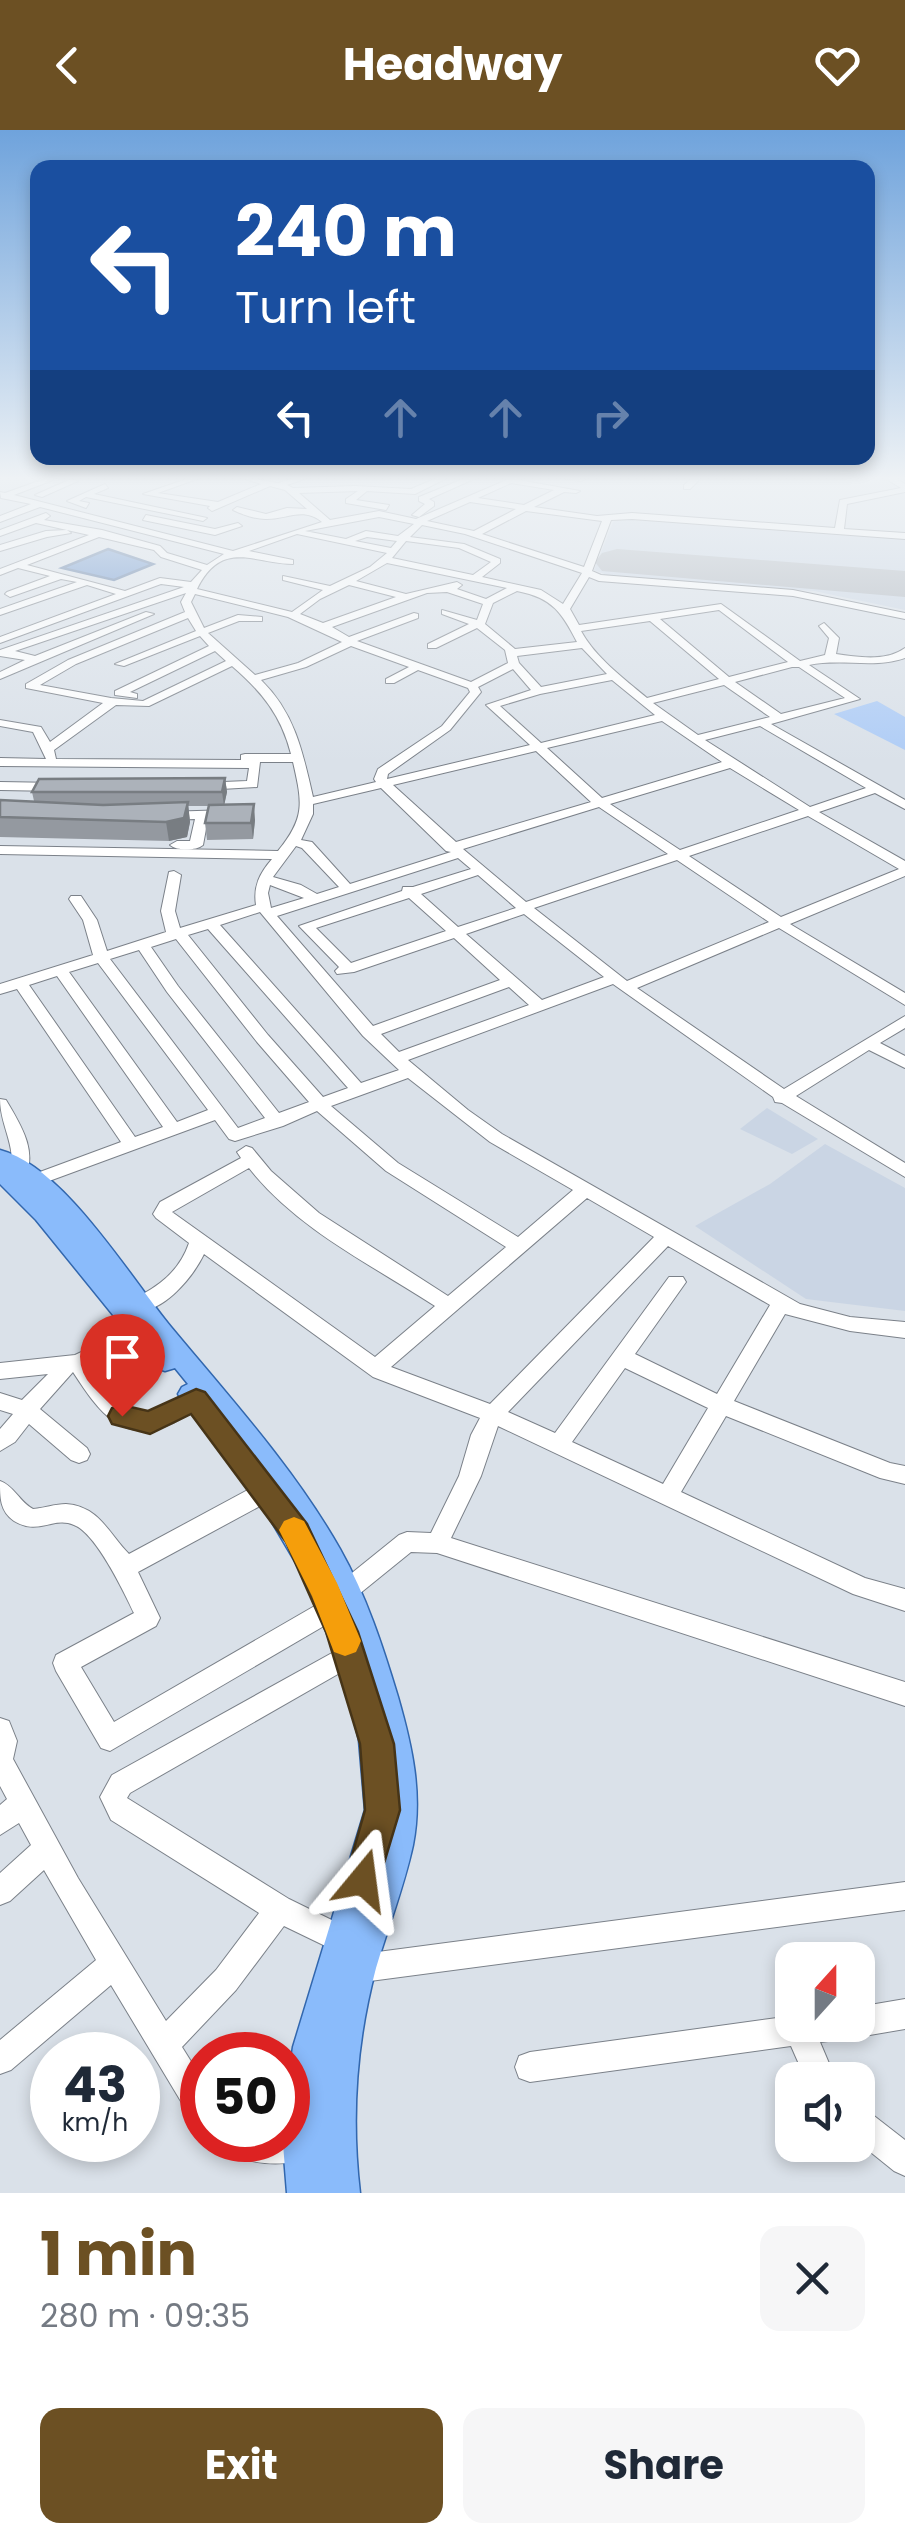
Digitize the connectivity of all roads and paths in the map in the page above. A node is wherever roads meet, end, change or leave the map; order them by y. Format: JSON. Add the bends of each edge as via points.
{"nodes":[{"id":1,"x":45,"y":571,"type":"edge"},
{"id":2,"x":204,"y":571,"type":"edge"},
{"id":3,"x":361,"y":571,"type":"edge"},
{"id":4,"x":444,"y":571,"type":"edge"},
{"id":5,"x":485,"y":571,"type":"edge"},
{"id":6,"x":587,"y":572,"type":"joint"},
{"id":7,"x":447,"y":574,"type":"junction"},
{"id":8,"x":62,"y":575,"type":"junction"},
{"id":9,"x":286,"y":578,"type":"dead end"},
{"id":10,"x":473,"y":579,"type":"junction"},
{"id":11,"x":87,"y":582,"type":"junction"},
{"id":12,"x":348,"y":582,"type":"junction"},
{"id":13,"x":425,"y":584,"type":"dead end"},
{"id":14,"x":101,"y":586,"type":"junction"},
{"id":15,"x":516,"y":588,"type":"junction"},
{"id":16,"x":450,"y":589,"type":"junction"},
{"id":17,"x":333,"y":590,"type":"junction"},
{"id":18,"x":189,"y":591,"type":"junction"},
{"id":19,"x":10,"y":594,"type":"dead end"},
{"id":20,"x":125,"y":594,"type":"junction"},
{"id":21,"x":407,"y":597,"type":"junction"},
{"id":22,"x":69,"y":598,"type":"junction"},
{"id":23,"x":488,"y":603,"type":"junction"},
{"id":24,"x":22,"y":604,"type":"junction"},
{"id":25,"x":565,"y":609,"type":"junction"},
{"id":26,"x":0,"y":612,"type":"edge"},
{"id":27,"x":445,"y":612,"type":"dead end"},
{"id":28,"x":45,"y":615,"type":"dead end"},
{"id":29,"x":905,"y":615,"type":"edge"},
{"id":30,"x":294,"y":616,"type":"junction"},
{"id":31,"x":414,"y":616,"type":"dead end"},
{"id":32,"x":652,"y":617,"type":"junction"},
{"id":33,"x":258,"y":620,"type":"dead end"},
{"id":34,"x":196,"y":622,"type":"junction"},
{"id":35,"x":478,"y":624,"type":"junction"},
{"id":36,"x":323,"y":626,"type":"junction"},
{"id":37,"x":824,"y":626,"type":"dead end"},
{"id":38,"x":574,"y":629,"type":"junction"},
{"id":39,"x":349,"y":642,"type":"junction"},
{"id":40,"x":587,"y":644,"type":"junction"},
{"id":41,"x":218,"y":646,"type":"junction"},
{"id":42,"x":432,"y":646,"type":"dead end"},
{"id":43,"x":2,"y":648,"type":"edge"},
{"id":44,"x":905,"y":651,"type":"edge"},
{"id":45,"x":830,"y":657,"type":"junction"},
{"id":46,"x":513,"y":658,"type":"junction"},
{"id":47,"x":32,"y":660,"type":"junction"},
{"id":48,"x":234,"y":661,"type":"junction"},
{"id":49,"x":120,"y":664,"type":"dead end"},
{"id":50,"x":798,"y":665,"type":"junction"},
{"id":51,"x":418,"y":666,"type":"junction"},
{"id":52,"x":0,"y":676,"type":"edge"},
{"id":53,"x":616,"y":676,"type":"junction"},
{"id":54,"x":254,"y":679,"type":"junction"},
{"id":55,"x":390,"y":681,"type":"dead end"},
{"id":56,"x":728,"y":682,"type":"junction"},
{"id":57,"x":472,"y":686,"type":"junction"},
{"id":58,"x":538,"y":691,"type":"junction"},
{"id":59,"x":152,"y":700,"type":"junction"},
{"id":60,"x":112,"y":702,"type":"junction"},
{"id":61,"x":643,"y":702,"type":"junction"},
{"id":62,"x":663,"y":717,"type":"junction"},
{"id":63,"x":780,"y":718,"type":"junction"},
{"id":64,"x":0,"y":722,"type":"edge"},
{"id":65,"x":762,"y":723,"type":"junction"},
{"id":66,"x":697,"y":739,"type":"junction"},
{"id":67,"x":539,"y":749,"type":"junction"},
{"id":68,"x":49,"y":753,"type":"junction"},
{"id":69,"x":297,"y":758,"type":"junction"},
{"id":70,"x":0,"y":759,"type":"edge"},
{"id":71,"x":733,"y":763,"type":"junction"},
{"id":72,"x":237,"y":785,"type":"junction"},
{"id":73,"x":0,"y":786,"type":"edge"},
{"id":74,"x":185,"y":786,"type":"edge"},
{"id":75,"x":386,"y":786,"type":"junction"},
{"id":76,"x":71,"y":788,"type":"edge"},
{"id":77,"x":875,"y":789,"type":"junction"},
{"id":78,"x":308,"y":802,"type":"junction"},
{"id":79,"x":599,"y":802,"type":"junction"},
{"id":80,"x":905,"y":806,"type":"edge"},
{"id":81,"x":810,"y":811,"type":"junction"},
{"id":82,"x":202,"y":815,"type":"junction"},
{"id":83,"x":145,"y":816,"type":"edge"},
{"id":84,"x":294,"y":842,"type":"junction"},
{"id":85,"x":0,"y":847,"type":"edge"},
{"id":86,"x":455,"y":851,"type":"junction"},
{"id":87,"x":284,"y":855,"type":"junction"},
{"id":88,"x":676,"y":856,"type":"junction"},
{"id":89,"x":904,"y":867,"type":"edge"},
{"id":90,"x":478,"y":871,"type":"junction"},
{"id":91,"x":174,"y":876,"type":"dead end"},
{"id":92,"x":266,"y":879,"type":"junction"},
{"id":93,"x":348,"y":888,"type":"junction"},
{"id":94,"x":408,"y":890,"type":"junction"},
{"id":95,"x":76,"y":899,"type":"dead end"},
{"id":96,"x":314,"y":899,"type":"junction"},
{"id":97,"x":525,"y":908,"type":"junction"},
{"id":98,"x":266,"y":910,"type":"junction"},
{"id":99,"x":778,"y":922,"type":"junction"},
{"id":100,"x":210,"y":923,"type":"junction"},
{"id":101,"x":176,"y":934,"type":"junction"},
{"id":102,"x":458,"y":934,"type":"junction"},
{"id":103,"x":142,"y":944,"type":"junction"},
{"id":104,"x":101,"y":957,"type":"junction"},
{"id":105,"x":349,"y":969,"type":"junction"},
{"id":106,"x":60,"y":970,"type":"junction"},
{"id":107,"x":322,"y":977,"type":"junction"},
{"id":108,"x":20,"y":982,"type":"junction"},
{"id":109,"x":511,"y":982,"type":"junction"},
{"id":110,"x":620,"y":983,"type":"junction"},
{"id":111,"x":0,"y":988,"type":"edge"},
{"id":112,"x":905,"y":1000,"type":"edge"},
{"id":113,"x":539,"y":1006,"type":"junction"},
{"id":114,"x":905,"y":1021,"type":"edge"},
{"id":115,"x":369,"y":1033,"type":"junction"},
{"id":116,"x":870,"y":1044,"type":"junction"},
{"id":117,"x":905,"y":1063,"type":"edge"},
{"id":118,"x":402,"y":1065,"type":"junction"},
{"id":119,"x":359,"y":1091,"type":"junction"},
{"id":120,"x":781,"y":1098,"type":"junction"},
{"id":121,"x":0,"y":1104,"type":"edge"},
{"id":122,"x":322,"y":1105,"type":"junction"},
{"id":123,"x":216,"y":1113,"type":"junction"},
{"id":124,"x":277,"y":1122,"type":"junction"},
{"id":125,"x":173,"y":1129,"type":"junction"},
{"id":126,"x":235,"y":1136,"type":"junction"},
{"id":127,"x":131,"y":1144,"type":"junction"},
{"id":128,"x":251,"y":1160,"type":"junction"},
{"id":129,"x":904,"y":1169,"type":"edge"},
{"id":130,"x":14,"y":1172,"type":"edge"},
{"id":131,"x":584,"y":1191,"type":"junction"},
{"id":132,"x":665,"y":1237,"type":"junction"},
{"id":133,"x":199,"y":1240,"type":"junction"},
{"id":134,"x":519,"y":1246,"type":"junction"},
{"id":135,"x":676,"y":1282,"type":"dead end"},
{"id":136,"x":781,"y":1302,"type":"junction"},
{"id":137,"x":448,"y":1305,"type":"junction"},
{"id":138,"x":140,"y":1319,"type":"junction"},
{"id":139,"x":905,"y":1330,"type":"edge"},
{"id":140,"x":622,"y":1356,"type":"junction"},
{"id":141,"x":72,"y":1364,"type":"junction"},
{"id":142,"x":376,"y":1368,"type":"junction"},
{"id":143,"x":0,"y":1371,"type":"edge"},
{"id":144,"x":196,"y":1400,"type":"junction"},
{"id":145,"x":0,"y":1401,"type":"edge"},
{"id":146,"x":721,"y":1405,"type":"junction"},
{"id":147,"x":28,"y":1411,"type":"junction"},
{"id":148,"x":493,"y":1414,"type":"junction"},
{"id":149,"x":0,"y":1442,"type":"edge"},
{"id":150,"x":558,"y":1444,"type":"junction"},
{"id":151,"x":78,"y":1454,"type":"dead end"},
{"id":152,"x":905,"y":1474,"type":"edge"},
{"id":153,"x":0,"y":1490,"type":"edge"},
{"id":154,"x":265,"y":1492,"type":"junction"},
{"id":155,"x":668,"y":1497,"type":"junction"},
{"id":156,"x":437,"y":1543,"type":"junction"},
{"id":157,"x":123,"y":1565,"type":"junction"},
{"id":158,"x":339,"y":1600,"type":"junction"},
{"id":159,"x":905,"y":1600,"type":"edge"},
{"id":160,"x":350,"y":1654,"type":"junction"},
{"id":161,"x":905,"y":1694,"type":"edge"},
{"id":162,"x":0,"y":1730,"type":"edge"},
{"id":163,"x":0,"y":1760,"type":"edge"},
{"id":164,"x":24,"y":1802,"type":"junction"},
{"id":165,"x":0,"y":1822,"type":"edge"},
{"id":166,"x":48,"y":1848,"type":"junction"},
{"id":167,"x":0,"y":1890,"type":"edge"},
{"id":168,"x":905,"y":1896,"type":"edge"},
{"id":169,"x":279,"y":1909,"type":"junction"},
{"id":170,"x":345,"y":1959,"type":"junction"},
{"id":171,"x":114,"y":1963,"type":"junction"},
{"id":172,"x":905,"y":2014,"type":"edge"},
{"id":173,"x":875,"y":2019,"type":"edge"},
{"id":174,"x":775,"y":2034,"type":"edge"},
{"id":175,"x":164,"y":2044,"type":"junction"},
{"id":176,"x":310,"y":2056,"type":"edge"},
{"id":177,"x":0,"y":2059,"type":"edge"},
{"id":178,"x":530,"y":2067,"type":"dead end"},
{"id":179,"x":180,"y":2071,"type":"edge"},
{"id":180,"x":875,"y":2136,"type":"edge"},
{"id":181,"x":905,"y":2160,"type":"edge"},
{"id":182,"x":304,"y":2162,"type":"edge"},
{"id":183,"x":307,"y":2193,"type":"edge"},
{"id":184,"x":340,"y":2193,"type":"edge"}],
"edges":[{"from":1,"to":8,"type":"street"},
{"from":2,"to":18,"type":"street"},
{"from":3,"to":12,"type":"street"},
{"from":4,"to":7,"type":"street"},
{"from":5,"to":10,"type":"street"},
{"from":6,"to":25,"type":"street"},
{"from":6,"to":29,"type":"street","via":[[813,594]]},
{"from":7,"to":10,"type":"street"},
{"from":7,"to":13,"type":"street"},
{"from":8,"to":11,"type":"street"},
{"from":8,"to":19,"type":"street"},
{"from":9,"to":17,"type":"street"},
{"from":10,"to":15,"type":"street"},
{"from":10,"to":16,"type":"street"},
{"from":11,"to":14,"type":"street"},
{"from":11,"to":24,"type":"street"},
{"from":12,"to":17,"type":"street"},
{"from":12,"to":21,"type":"street"},
{"from":14,"to":20,"type":"street"},
{"from":14,"to":22,"type":"street"},
{"from":15,"to":23,"type":"street"},
{"from":15,"to":25,"type":"street"},
{"from":16,"to":21,"type":"street"},
{"from":16,"to":23,"type":"street"},
{"from":17,"to":30,"type":"street"},
{"from":18,"to":20,"type":"street","via":[[164,580]]},
{"from":18,"to":30,"type":"street"},
{"from":18,"to":34,"type":"street"},
{"from":18,"to":43,"type":"street"},
{"from":18,"to":47,"type":"street"},
{"from":20,"to":43,"type":"street"},
{"from":21,"to":36,"type":"street"},
{"from":22,"to":24,"type":"street","via":[[36,610]]},
{"from":22,"to":28,"type":"street","via":[[79,602]]},
{"from":23,"to":35,"type":"street"},
{"from":24,"to":26,"type":"street"},
{"from":25,"to":38,"type":"street"},
{"from":27,"to":35,"type":"street"},
{"from":30,"to":36,"type":"street"},
{"from":31,"to":39,"type":"street"},
{"from":32,"to":38,"type":"street"},
{"from":32,"to":50,"type":"street","via":[[726,608]]},
{"from":32,"to":56,"type":"street"},
{"from":33,"to":34,"type":"street"},
{"from":34,"to":41,"type":"street"},
{"from":34,"to":49,"type":"street"},
{"from":34,"to":60,"type":"street","via":[[45,690]]},
{"from":35,"to":42,"type":"street"},
{"from":35,"to":46,"type":"street"},
{"from":36,"to":39,"type":"street"},
{"from":37,"to":45,"type":"street","via":[[834,638]]},
{"from":38,"to":40,"type":"street"},
{"from":39,"to":51,"type":"street"},
{"from":39,"to":54,"type":"street"},
{"from":40,"to":46,"type":"street"},
{"from":40,"to":53,"type":"street"},
{"from":41,"to":48,"type":"street"},
{"from":41,"to":59,"type":"street","via":[[119,693]]},
{"from":43,"to":47,"type":"street"},
{"from":44,"to":45,"type":"street","via":[[890,660]]},
{"from":45,"to":50,"type":"street"},
{"from":46,"to":57,"type":"street"},
{"from":46,"to":58,"type":"street"},
{"from":47,"to":52,"type":"street"},
{"from":48,"to":54,"type":"street"},
{"from":48,"to":59,"type":"street"},
{"from":50,"to":56,"type":"street"},
{"from":50,"to":63,"type":"street","via":[[854,699]]},
{"from":51,"to":55,"type":"street"},
{"from":51,"to":57,"type":"street"},
{"from":53,"to":58,"type":"street"},
{"from":53,"to":61,"type":"street"},
{"from":54,"to":69,"type":"street","via":[[276,702]]},
{"from":56,"to":61,"type":"street"},
{"from":56,"to":63,"type":"street"},
{"from":57,"to":75,"type":"street","via":[[476,692],[446,728],[382,772]]},
{"from":58,"to":67,"type":"street","via":[[492,705]]},
{"from":59,"to":60,"type":"street"},
{"from":60,"to":68,"type":"street"},
{"from":61,"to":62,"type":"street"},
{"from":62,"to":66,"type":"street"},
{"from":62,"to":67,"type":"street"},
{"from":63,"to":65,"type":"street"},
{"from":64,"to":68,"type":"street","via":[[37,729]]},
{"from":65,"to":66,"type":"street"},
{"from":65,"to":77,"type":"street"},
{"from":66,"to":71,"type":"street"},
{"from":67,"to":75,"type":"street"},
{"from":67,"to":79,"type":"street"},
{"from":68,"to":69,"type":"street"},
{"from":68,"to":70,"type":"street"},
{"from":69,"to":78,"type":"street"},
{"from":70,"to":72,"type":"street","via":[[256,764],[253,784]]},
{"from":71,"to":79,"type":"street"},
{"from":71,"to":81,"type":"street"},
{"from":72,"to":74,"type":"street"},
{"from":72,"to":82,"type":"street","via":[[235,814]]},
{"from":73,"to":76,"type":"street"},
{"from":75,"to":78,"type":"street"},
{"from":75,"to":86,"type":"street"},
{"from":77,"to":80,"type":"street"},
{"from":77,"to":81,"type":"street"},
{"from":78,"to":84,"type":"street"},
{"from":79,"to":86,"type":"street"},
{"from":79,"to":88,"type":"street"},
{"from":81,"to":88,"type":"street"},
{"from":81,"to":89,"type":"street"},
{"from":82,"to":83,"type":"street"},
{"from":82,"to":85,"type":"street","via":[[196,845]]},
{"from":84,"to":87,"type":"street"},
{"from":84,"to":93,"type":"street","via":[[307,844]]},
{"from":85,"to":87,"type":"street"},
{"from":86,"to":90,"type":"street"},
{"from":86,"to":93,"type":"street"},
{"from":87,"to":92,"type":"street"},
{"from":88,"to":97,"type":"street"},
{"from":88,"to":99,"type":"street"},
{"from":89,"to":99,"type":"street"},
{"from":90,"to":94,"type":"street"},
{"from":90,"to":97,"type":"street"},
{"from":91,"to":101,"type":"street","via":[[168,911]]},
{"from":92,"to":96,"type":"street"},
{"from":92,"to":98,"type":"street","via":[[260,898]]},
{"from":93,"to":96,"type":"street"},
{"from":94,"to":102,"type":"street"},
{"from":94,"to":105,"type":"street","via":[[306,926]]},
{"from":95,"to":104,"type":"street"},
{"from":96,"to":98,"type":"street"},
{"from":97,"to":102,"type":"street"},
{"from":97,"to":110,"type":"street"},
{"from":98,"to":100,"type":"street"},
{"from":98,"to":107,"type":"street"},
{"from":99,"to":110,"type":"street"},
{"from":99,"to":112,"type":"street"},
{"from":100,"to":101,"type":"street"},
{"from":100,"to":119,"type":"street"},
{"from":101,"to":103,"type":"street"},
{"from":101,"to":122,"type":"street"},
{"from":102,"to":105,"type":"street"},
{"from":102,"to":109,"type":"street"},
{"from":103,"to":104,"type":"street"},
{"from":103,"to":124,"type":"street"},
{"from":104,"to":106,"type":"street"},
{"from":104,"to":123,"type":"street"},
{"from":105,"to":107,"type":"street"},
{"from":106,"to":108,"type":"street"},
{"from":106,"to":125,"type":"street"},
{"from":107,"to":115,"type":"street"},
{"from":108,"to":111,"type":"street"},
{"from":108,"to":127,"type":"street"},
{"from":109,"to":113,"type":"street"},
{"from":109,"to":115,"type":"street"},
{"from":110,"to":113,"type":"street"},
{"from":110,"to":120,"type":"street"},
{"from":113,"to":118,"type":"street"},
{"from":114,"to":116,"type":"street"},
{"from":115,"to":118,"type":"street"},
{"from":116,"to":117,"type":"street"},
{"from":116,"to":120,"type":"street"},
{"from":118,"to":119,"type":"street"},
{"from":118,"to":131,"type":"street","via":[[450,1108]]},
{"from":119,"to":122,"type":"street"},
{"from":120,"to":129,"type":"street"},
{"from":121,"to":130,"type":"street","via":[[14,1128]]},
{"from":122,"to":124,"type":"street"},
{"from":122,"to":134,"type":"street","via":[[387,1162]]},
{"from":123,"to":125,"type":"street"},
{"from":123,"to":126,"type":"street"},
{"from":124,"to":126,"type":"street"},
{"from":125,"to":127,"type":"street"},
{"from":126,"to":128,"type":"street"},
{"from":127,"to":130,"type":"street"},
{"from":128,"to":133,"type":"street","via":[[162,1210]]},
{"from":128,"to":137,"type":"street","via":[[314,1216]]},
{"from":130,"to":138,"type":"main road"},
{"from":131,"to":132,"type":"street"},
{"from":131,"to":134,"type":"street"},
{"from":132,"to":136,"type":"street"},
{"from":132,"to":148,"type":"street"},
{"from":133,"to":138,"type":"street","via":[[192,1264]]},
{"from":133,"to":142,"type":"street"},
{"from":134,"to":137,"type":"street"},
{"from":135,"to":140,"type":"street"},
{"from":136,"to":139,"type":"street","via":[[817,1317]]},
{"from":136,"to":146,"type":"street"},
{"from":137,"to":142,"type":"street"},
{"from":138,"to":141,"type":"street"},
{"from":138,"to":144,"type":"main road"},
{"from":138,"to":158,"type":"main road","via":[[302,1514],[332,1562]]},
{"from":140,"to":146,"type":"street"},
{"from":140,"to":150,"type":"street"},
{"from":141,"to":143,"type":"street"},
{"from":141,"to":144,"type":"street","via":[[110,1408],[136,1421],[155,1421]]},
{"from":141,"to":147,"type":"street"},
{"from":142,"to":148,"type":"street"},
{"from":144,"to":154,"type":"main road"},
{"from":145,"to":147,"type":"street"},
{"from":146,"to":152,"type":"street"},
{"from":146,"to":155,"type":"street"},
{"from":147,"to":149,"type":"street"},
{"from":147,"to":151,"type":"street"},
{"from":148,"to":150,"type":"street"},
{"from":148,"to":156,"type":"street"},
{"from":150,"to":155,"type":"street"},
{"from":153,"to":157,"type":"street","via":[[30,1520],[65,1513],[89,1522]]},
{"from":154,"to":157,"type":"street"},
{"from":154,"to":158,"type":"main road"},
{"from":155,"to":159,"type":"street","via":[[861,1588]]},
{"from":156,"to":158,"type":"street","via":[[408,1542]]},
{"from":156,"to":161,"type":"street"},
{"from":157,"to":158,"type":"street","via":[[148,1618],[65,1664],[110,1739]]},
{"from":158,"to":160,"type":"main road"},
{"from":158,"to":170,"type":"main road","via":[[386,1720],[401,1794],[395,1851]]},
{"from":160,"to":169,"type":"street","via":[[114,1789],[120,1812]]},
{"from":160,"to":170,"type":"main road","via":[[377,1744],[382,1810]]},
{"from":162,"to":163,"type":"street"},
{"from":163,"to":164,"type":"street"},
{"from":164,"to":165,"type":"street"},
{"from":164,"to":166,"type":"street"},
{"from":166,"to":167,"type":"street"},
{"from":166,"to":171,"type":"street"},
{"from":168,"to":170,"type":"street"},
{"from":169,"to":170,"type":"street"},
{"from":169,"to":175,"type":"street","via":[[226,1980]]},
{"from":170,"to":176,"type":"main road"},
{"from":170,"to":184,"type":"main road","via":[[334,2095]]},
{"from":171,"to":175,"type":"street"},
{"from":171,"to":177,"type":"street"},
{"from":172,"to":173,"type":"street"},
{"from":174,"to":178,"type":"street"},
{"from":175,"to":179,"type":"street"},
{"from":180,"to":181,"type":"street"},
{"from":182,"to":183,"type":"main road"}]}
